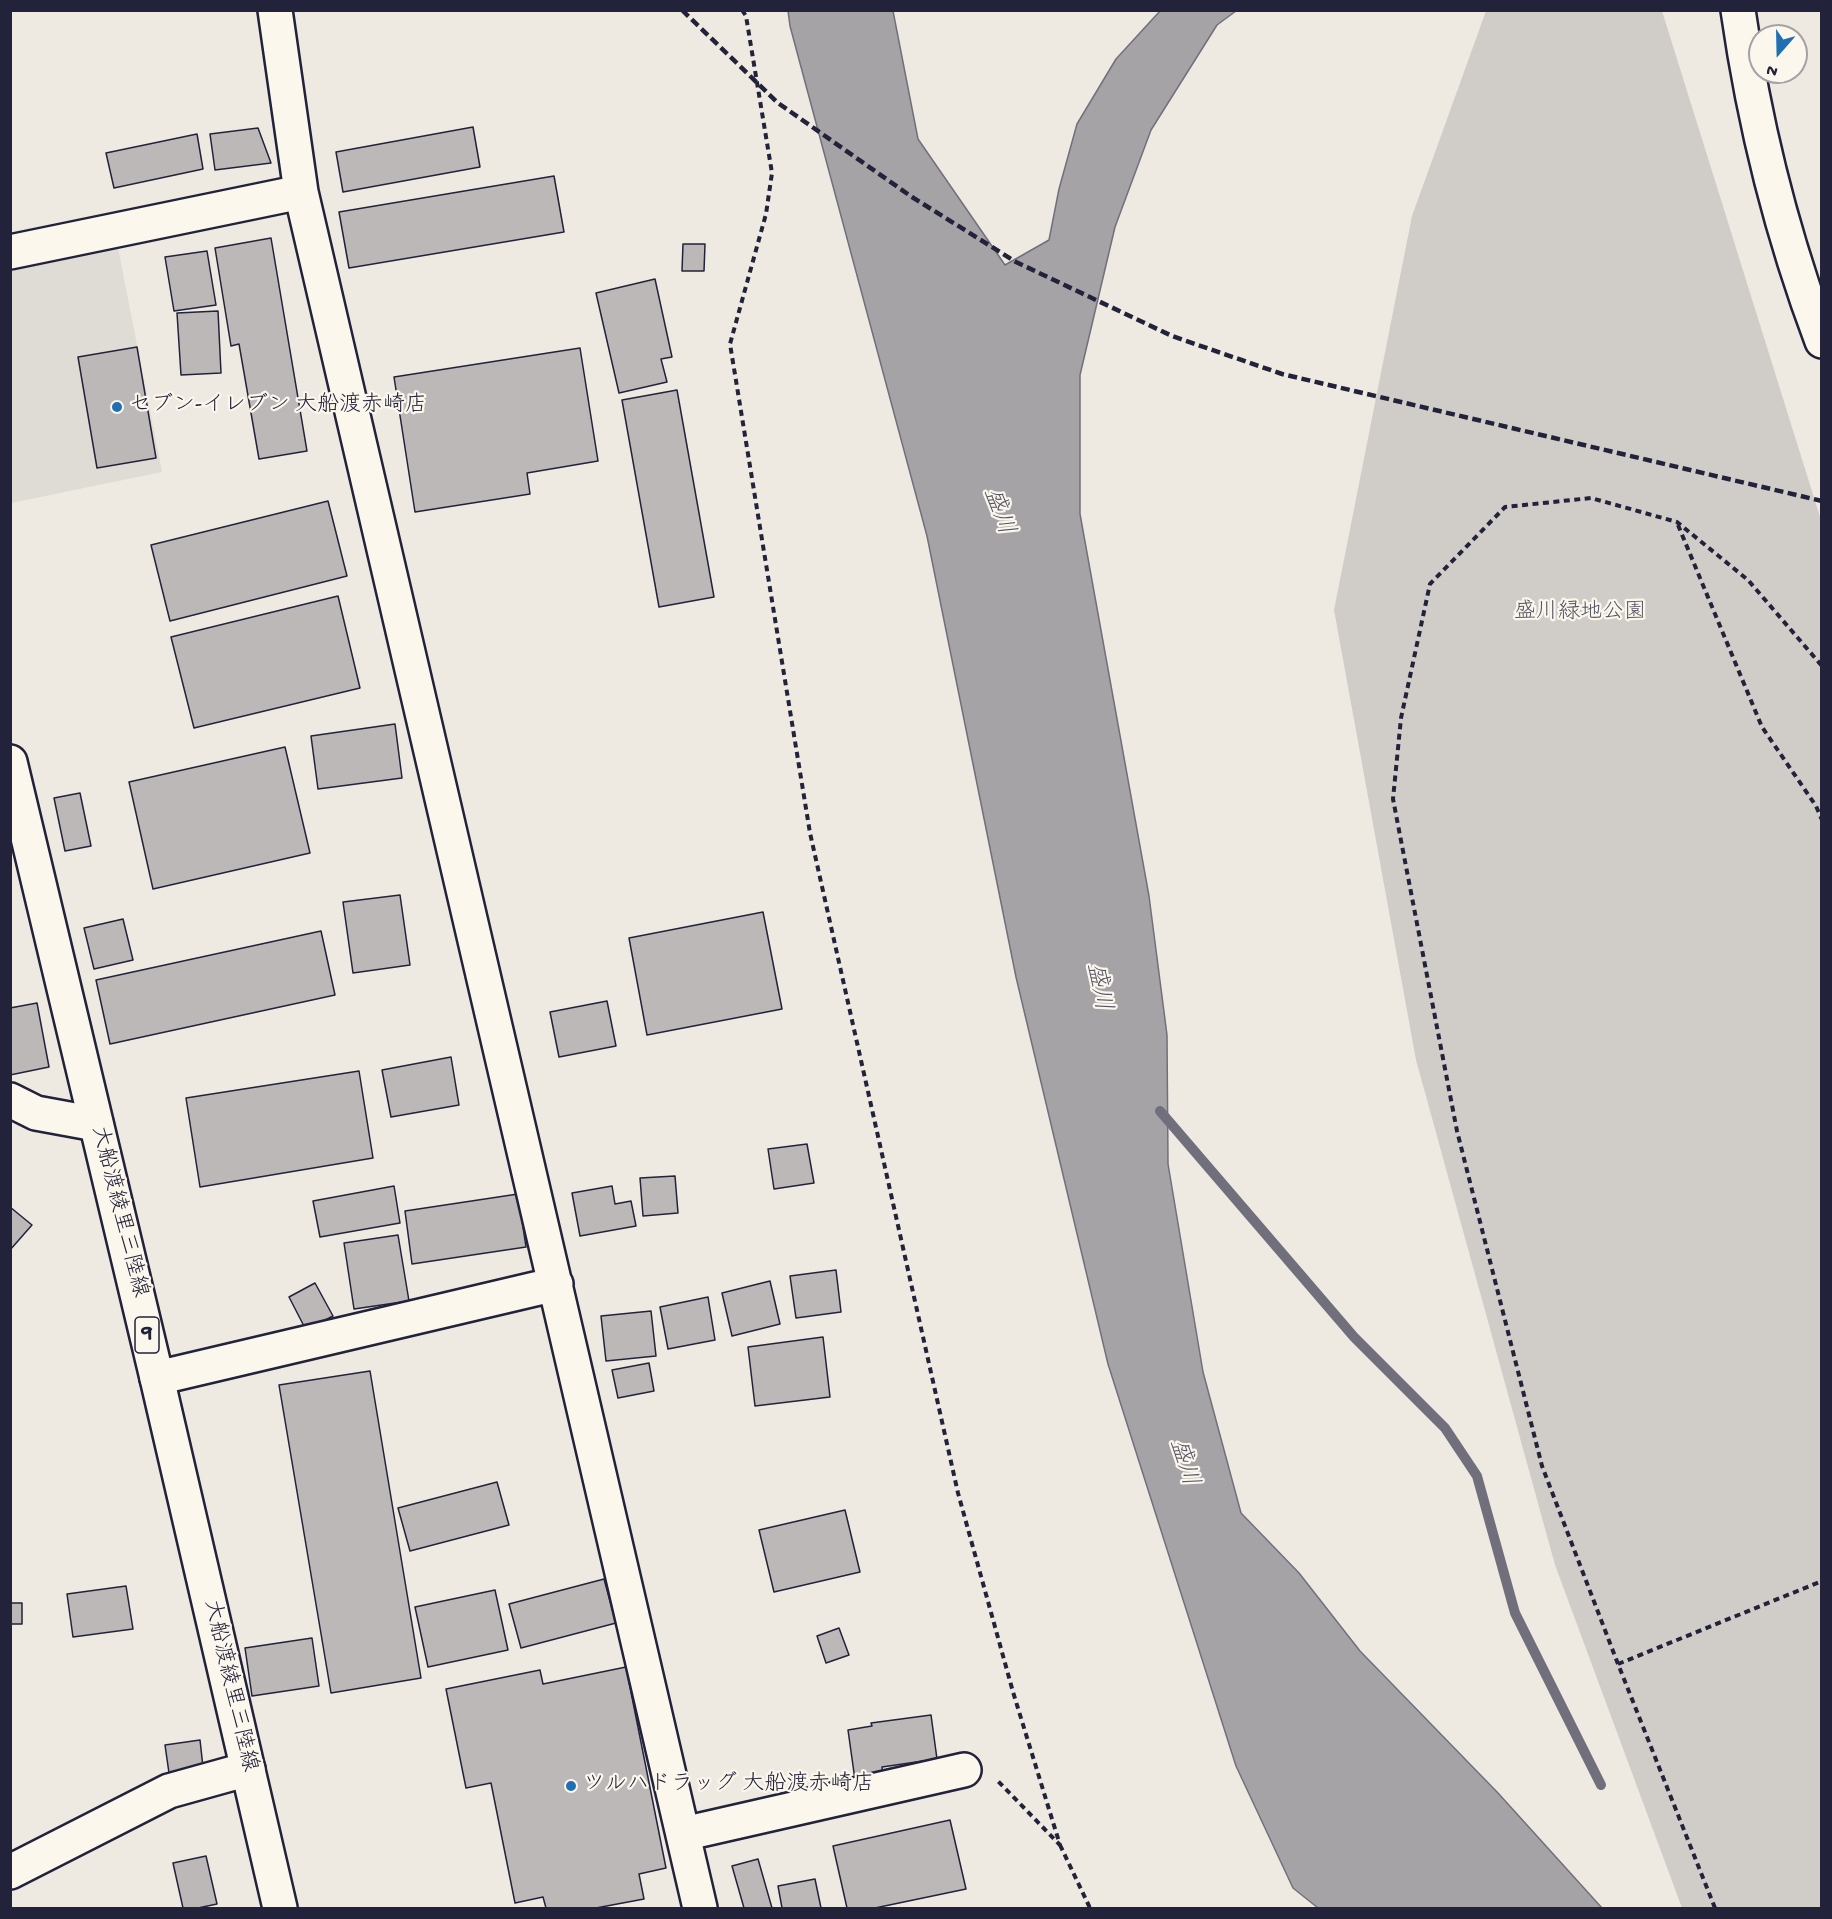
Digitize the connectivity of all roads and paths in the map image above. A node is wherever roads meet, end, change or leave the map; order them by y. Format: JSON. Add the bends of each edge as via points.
{"nodes":[{"id":1,"x":275,"y":10,"type":"edge"},
{"id":2,"x":742,"y":10,"type":"edge"},
{"id":3,"x":1738,"y":10,"type":"edge"},
{"id":4,"x":301,"y":192,"type":"junction"},
{"id":5,"x":10,"y":252,"type":"edge"},
{"id":6,"x":1821,"y":341,"type":"edge"},
{"id":7,"x":1677,"y":522,"type":"junction"},
{"id":8,"x":1821,"y":666,"type":"edge"},
{"id":9,"x":10,"y":762,"type":"edge"},
{"id":10,"x":1821,"y":820,"type":"edge"},
{"id":11,"x":10,"y":1100,"type":"edge"},
{"id":12,"x":96,"y":1124,"type":"junction"},
{"id":13,"x":556,"y":1284,"type":"junction"},
{"id":14,"x":157,"y":1378,"type":"junction"},
{"id":15,"x":1821,"y":1581,"type":"edge"},
{"id":16,"x":1618,"y":1664,"type":"junction"},
{"id":17,"x":248,"y":1769,"type":"junction"},
{"id":18,"x":964,"y":1770,"type":"joint"},
{"id":19,"x":683,"y":1834,"type":"junction"},
{"id":20,"x":1060,"y":1845,"type":"junction"},
{"id":21,"x":10,"y":1872,"type":"edge"},
{"id":22,"x":280,"y":1908,"type":"edge"},
{"id":23,"x":700,"y":1908,"type":"edge"},
{"id":24,"x":1090,"y":1908,"type":"edge"},
{"id":25,"x":1715,"y":1908,"type":"edge"}],
"edges":[{"from":1,"to":4,"type":"street"},
{"from":2,"to":20,"type":"path","via":[[772,173],[766,214],[730,344],[810,833],[958,1493]]},
{"from":3,"to":6,"type":"street","via":[[1746,67],[1772,183]]},
{"from":4,"to":5,"type":"street"},
{"from":4,"to":13,"type":"street"},
{"from":7,"to":8,"type":"path","via":[[1748,580]]},
{"from":7,"to":10,"type":"path","via":[[1762,727],[1816,806]]},
{"from":7,"to":16,"type":"path","via":[[1591,498],[1505,507],[1430,584],[1401,718],[1393,799],[1456,1131],[1536,1443]]},
{"from":9,"to":12,"type":"street","name":"大船渡綾里三陸線","number":"9"},
{"from":11,"to":12,"type":"street","via":[[36,1113]]},
{"from":12,"to":14,"type":"street","name":"大船渡綾里三陸線","number":"9"},
{"from":13,"to":14,"type":"street"},
{"from":13,"to":19,"type":"street"},
{"from":14,"to":17,"type":"street","name":"大船渡綾里三陸線","number":"9"},
{"from":15,"to":16,"type":"path"},
{"from":16,"to":25,"type":"path"},
{"from":17,"to":21,"type":"street","via":[[169,1791]]},
{"from":17,"to":22,"type":"street","name":"大船渡綾里三陸線","number":"9"},
{"from":18,"to":19,"type":"street"},
{"from":18,"to":20,"type":"path","via":[[993,1776]]},
{"from":19,"to":23,"type":"street"},
{"from":20,"to":24,"type":"path"}]}
